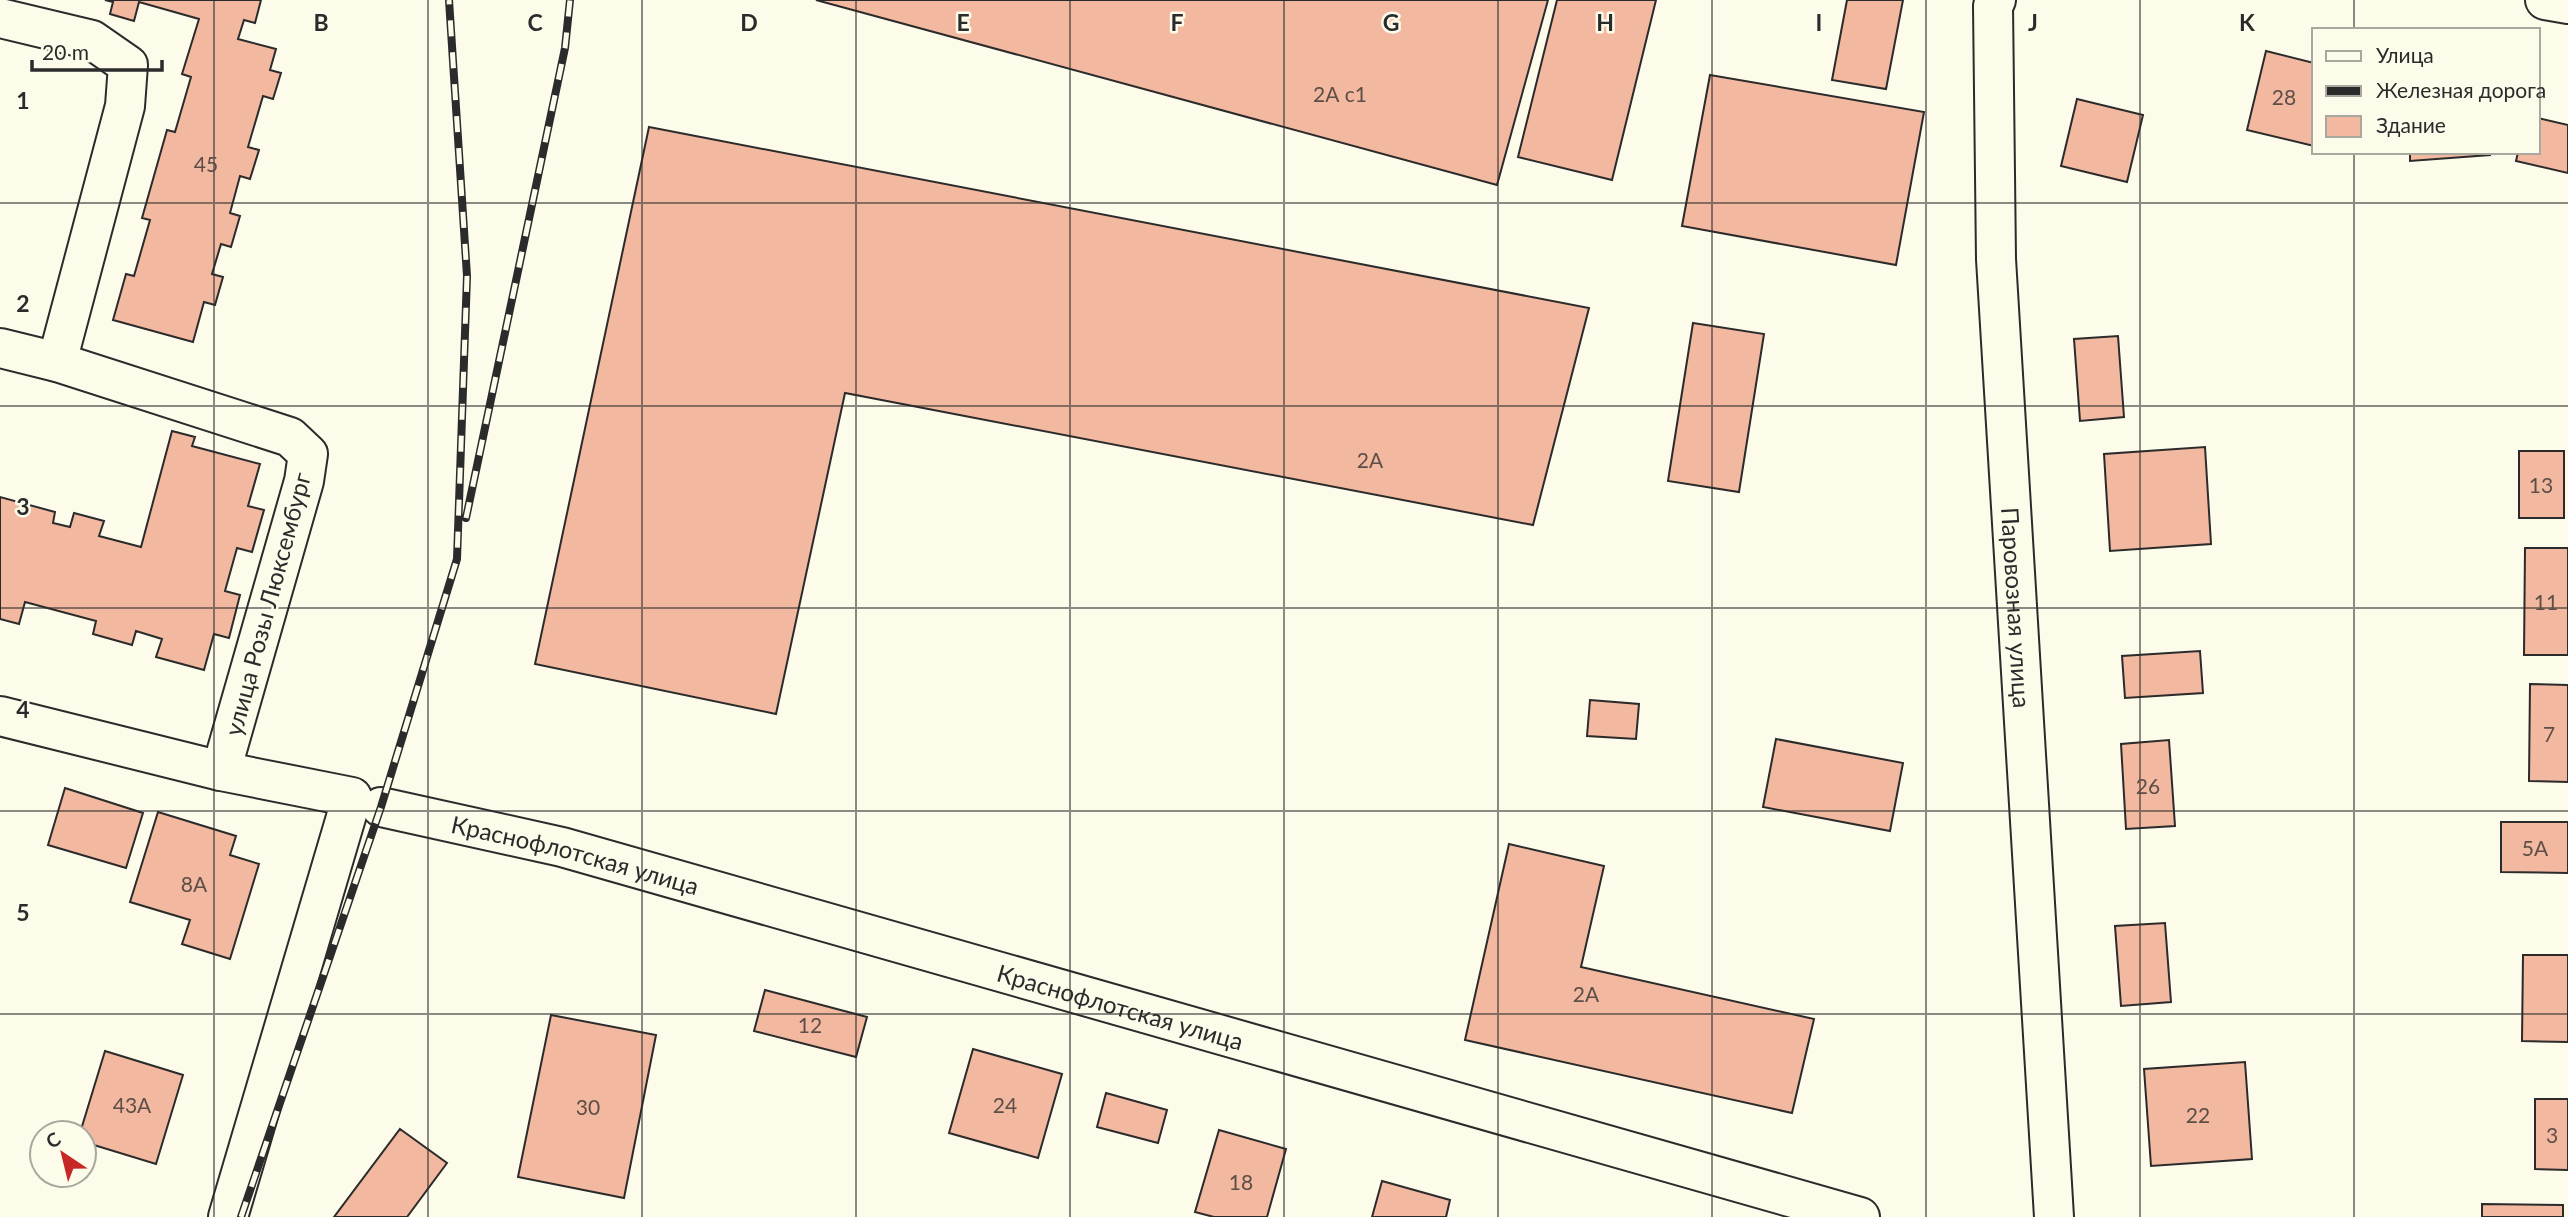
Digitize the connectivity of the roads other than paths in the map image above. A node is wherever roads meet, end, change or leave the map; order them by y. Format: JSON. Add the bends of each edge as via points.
{"nodes":[{"id":1,"x":1996,"y":0,"type":"edge"},
{"id":2,"x":2544,"y":0,"type":"edge"},
{"id":3,"x":2568,"y":4,"type":"edge"},
{"id":4,"x":0,"y":18,"type":"edge"},
{"id":5,"x":0,"y":348,"type":"edge"},
{"id":6,"x":57,"y":362,"type":"junction"},
{"id":7,"x":0,"y":716,"type":"edge"},
{"id":8,"x":221,"y":771,"type":"junction"},
{"id":9,"x":366,"y":802,"type":"junction"},
{"id":10,"x":228,"y":1217,"type":"edge"},
{"id":11,"x":1860,"y":1217,"type":"edge"},
{"id":12,"x":2054,"y":1217,"type":"edge"}],
"edges":[{"from":1,"to":12,"type":"street","name":"Паровозная улица","via":[[1996,259]]},
{"from":2,"to":3,"type":"street"},
{"from":4,"to":6,"type":"street","via":[[92,40],[128,65],[125,106]]},
{"from":5,"to":6,"type":"street"},
{"from":6,"to":8,"type":"street","name":"улица Розы Люксембург","via":[[290,437],[308,454]]},
{"from":7,"to":8,"type":"street","name":"Краснофлотская улица"},
{"from":8,"to":9,"type":"street","name":"Краснофлотская улица"},
{"from":9,"to":10,"type":"street"},
{"from":9,"to":11,"type":"street","name":"Краснофлотская улица","via":[[562,847]]}]}
